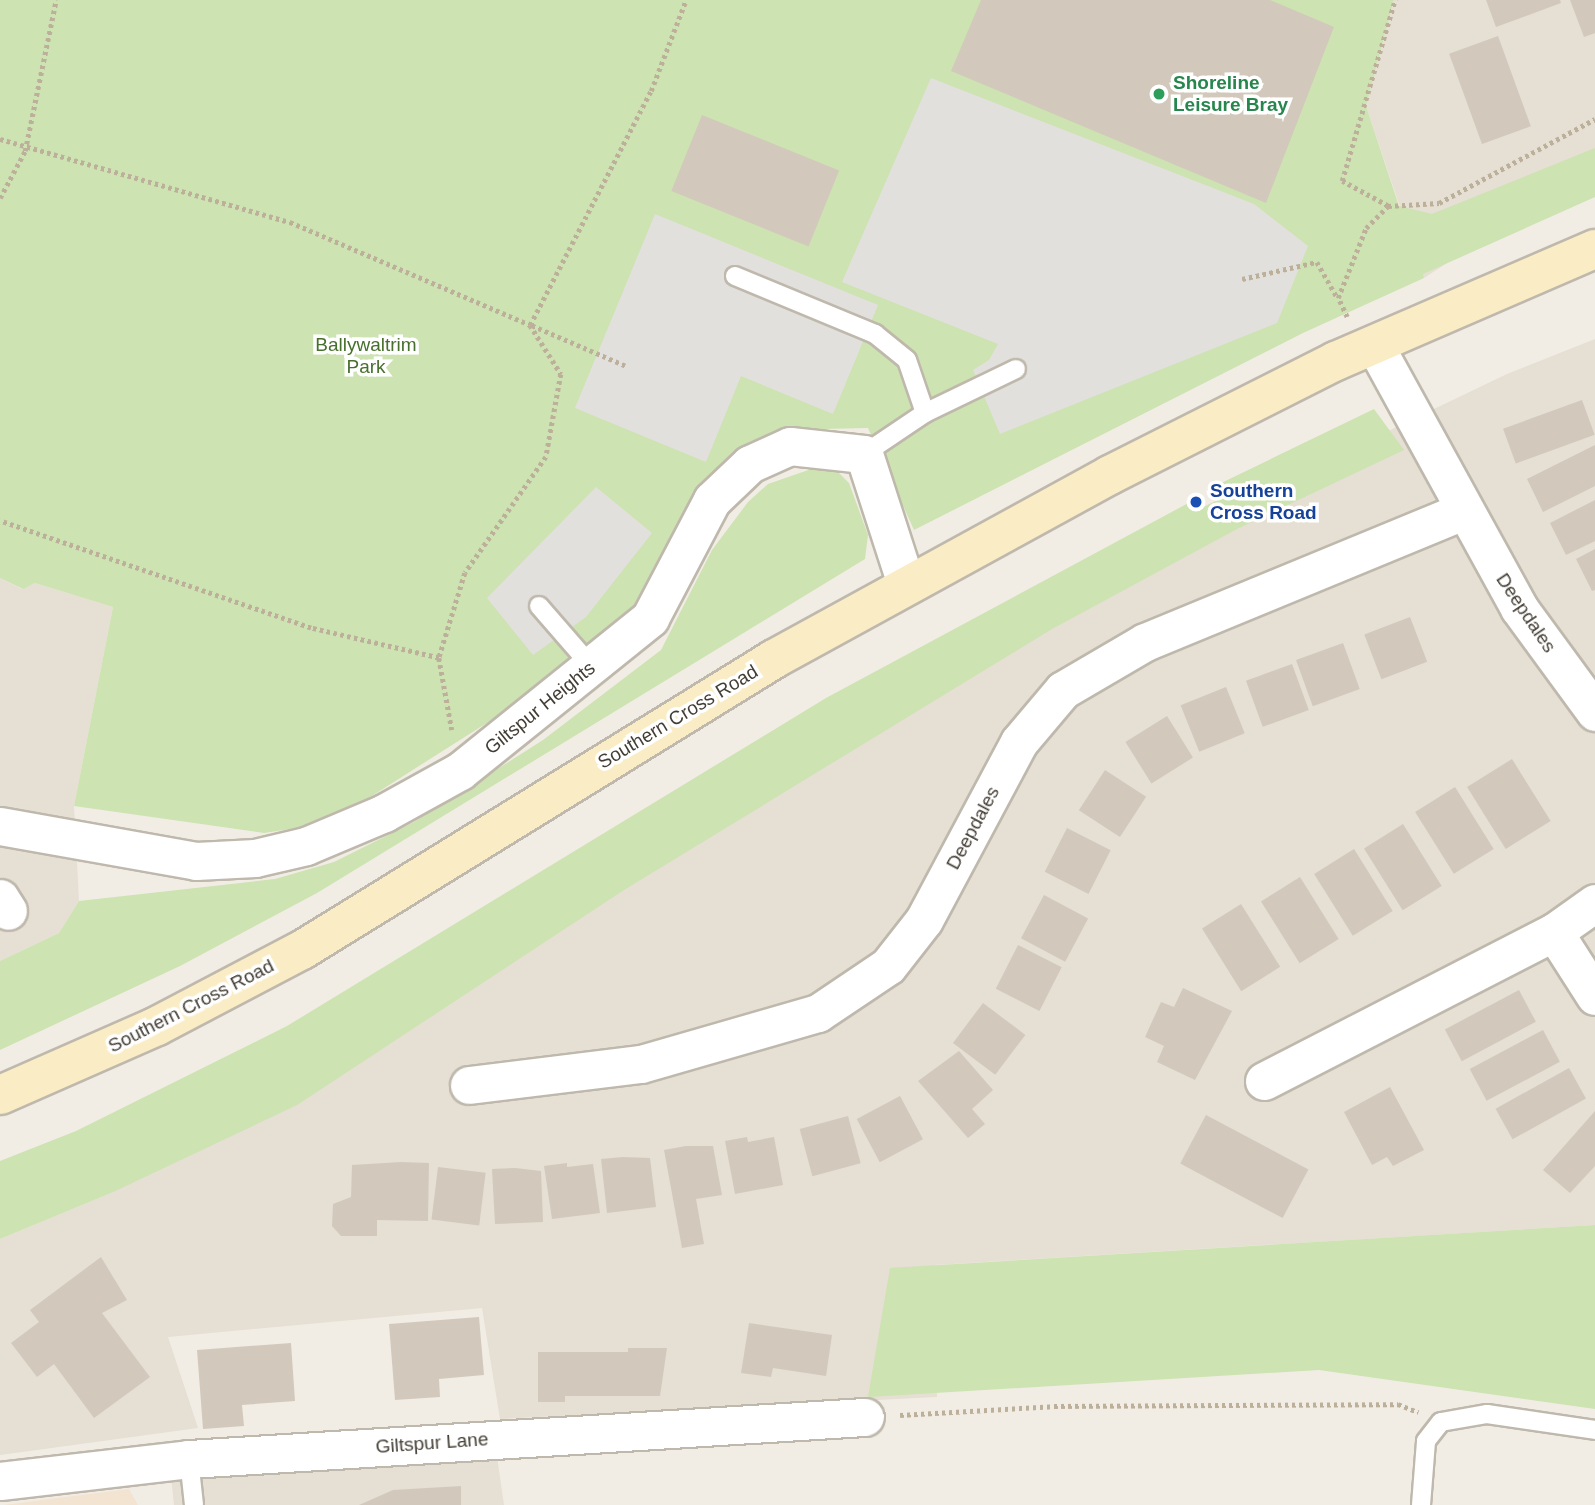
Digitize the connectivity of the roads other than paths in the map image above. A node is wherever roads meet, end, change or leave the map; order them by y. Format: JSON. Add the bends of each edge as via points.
{"nodes":[{"id":1,"x":1595,"y":249,"type":"edge"},
{"id":2,"x":735,"y":276,"type":"dead end"},
{"id":3,"x":1368,"y":346,"type":"junction"},
{"id":4,"x":1016,"y":369,"type":"dead end"},
{"id":5,"x":925,"y":412,"type":"junction"},
{"id":6,"x":864,"y":454,"type":"junction"},
{"id":7,"x":1462,"y":510,"type":"junction"},
{"id":8,"x":906,"y":584,"type":"junction"},
{"id":9,"x":539,"y":606,"type":"dead end"},
{"id":10,"x":592,"y":667,"type":"junction"},
{"id":11,"x":1595,"y":712,"type":"edge"},
{"id":12,"x":0,"y":826,"type":"edge"},
{"id":13,"x":1595,"y":903,"type":"edge"},
{"id":14,"x":1554,"y":932,"type":"junction"},
{"id":15,"x":1595,"y":996,"type":"edge"},
{"id":16,"x":1264,"y":1081,"type":"dead end"},
{"id":17,"x":469,"y":1085,"type":"dead end"},
{"id":18,"x":0,"y":1095,"type":"edge"},
{"id":19,"x":865,"y":1417,"type":"road end"},
{"id":20,"x":1595,"y":1430,"type":"edge"},
{"id":21,"x":189,"y":1460,"type":"junction"},
{"id":22,"x":0,"y":1481,"type":"edge"},
{"id":23,"x":194,"y":1505,"type":"edge"},
{"id":24,"x":1421,"y":1505,"type":"edge"}],
"edges":[{"from":1,"to":3,"type":"main road","name":"Southern Cross Road"},
{"from":2,"to":5,"type":"lane","via":[[875,334],[907,360]]},
{"from":3,"to":7,"type":"street","name":"Deepdales"},
{"from":3,"to":8,"type":"main road","name":"Southern Cross Road"},
{"from":4,"to":5,"type":"lane"},
{"from":5,"to":6,"type":"lane"},
{"from":6,"to":8,"type":"street"},
{"from":6,"to":10,"type":"street","name":"Giltspur Heights","via":[[790,446],[750,464],[712,500],[650,618]]},
{"from":7,"to":11,"type":"street","name":"Deepdales","via":[[1519,608]]},
{"from":7,"to":17,"type":"street","name":"Deepdales","via":[[1145,642],[1063,690],[1019,742],[924,920],[888,966],[818,1013],[641,1064]]},
{"from":8,"to":18,"type":"main road","name":"Southern Cross Road","via":[[628,746],[302,950],[157,1026]]},
{"from":9,"to":10,"type":"lane"},
{"from":10,"to":12,"type":"street","name":"Giltspur Heights","via":[[460,771],[373,818],[306,846],[255,858],[196,861]]},
{"from":13,"to":14,"type":"street"},
{"from":14,"to":15,"type":"street"},
{"from":14,"to":16,"type":"street"},
{"from":19,"to":21,"type":"street","name":"Giltspur Lane"},
{"from":20,"to":24,"type":"lane","via":[[1487,1414],[1441,1422],[1426,1441]]},
{"from":21,"to":22,"type":"street","name":"Giltspur Lane"},
{"from":21,"to":23,"type":"lane"}]}
